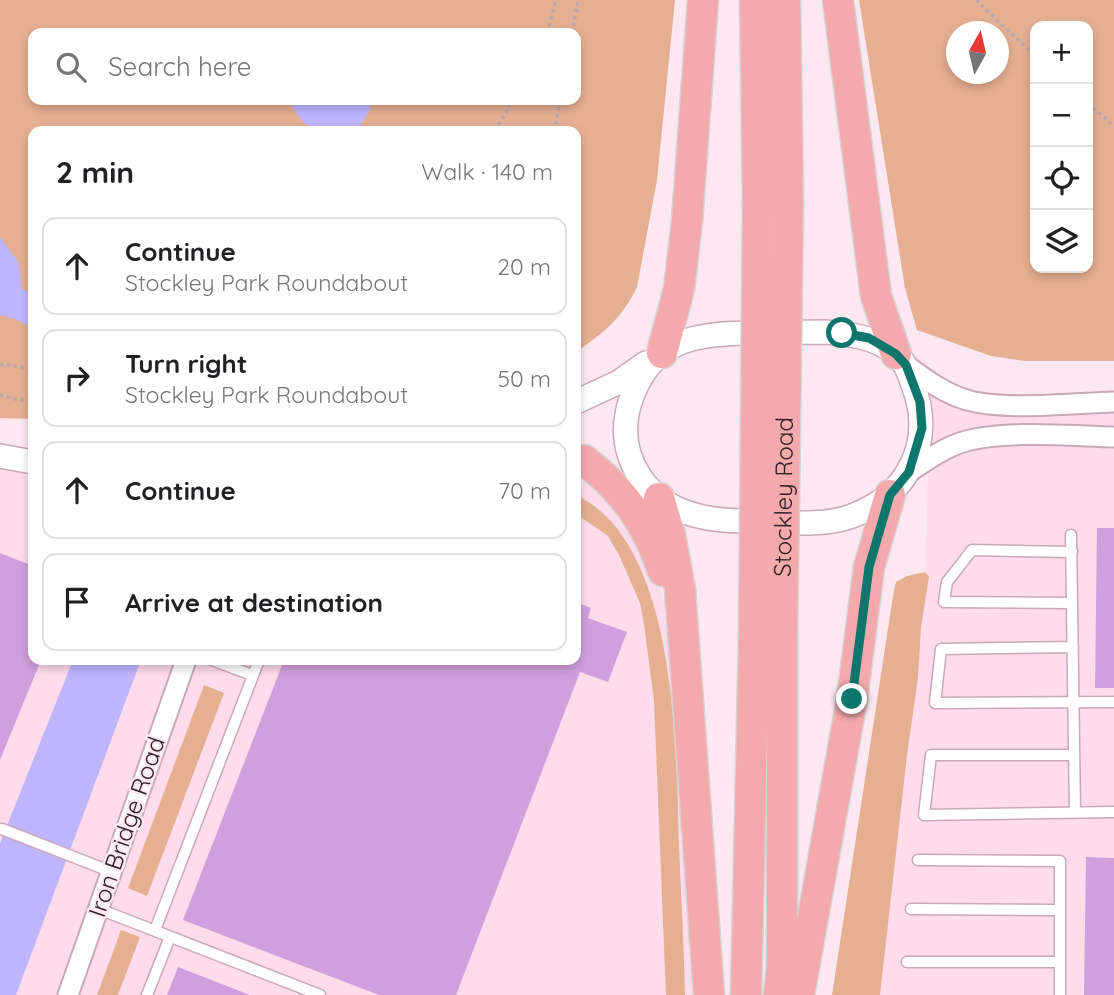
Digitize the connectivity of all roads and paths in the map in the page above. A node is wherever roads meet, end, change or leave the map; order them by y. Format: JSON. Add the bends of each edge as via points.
{"nodes":[{"id":1,"x":556,"y":0,"type":"edge"},
{"id":2,"x":578,"y":0,"type":"edge"},
{"id":3,"x":703,"y":0,"type":"edge"},
{"id":4,"x":755,"y":0,"type":"edge"},
{"id":5,"x":785,"y":0,"type":"edge"},
{"id":6,"x":838,"y":0,"type":"edge"},
{"id":7,"x":976,"y":0,"type":"edge"},
{"id":8,"x":548,"y":28,"type":"edge"},
{"id":9,"x":573,"y":28,"type":"edge"},
{"id":10,"x":1030,"y":51,"type":"edge"},
{"id":11,"x":510,"y":105,"type":"edge"},
{"id":12,"x":559,"y":105,"type":"edge"},
{"id":13,"x":1093,"y":107,"type":"edge"},
{"id":14,"x":498,"y":126,"type":"edge"},
{"id":15,"x":556,"y":126,"type":"edge"},
{"id":16,"x":1114,"y":126,"type":"edge"},
{"id":17,"x":658,"y":355,"type":"junction"},
{"id":18,"x":901,"y":359,"type":"junction"},
{"id":19,"x":0,"y":364,"type":"edge"},
{"id":20,"x":28,"y":368,"type":"edge"},
{"id":21,"x":0,"y":395,"type":"edge"},
{"id":22,"x":28,"y":400,"type":"edge"},
{"id":23,"x":581,"y":400,"type":"edge"},
{"id":24,"x":1114,"y":402,"type":"edge"},
{"id":25,"x":1114,"y":437,"type":"edge"},
{"id":26,"x":0,"y":456,"type":"edge"},
{"id":27,"x":581,"y":459,"type":"edge"},
{"id":28,"x":581,"y":460,"type":"edge"},
{"id":29,"x":28,"y":461,"type":"edge"},
{"id":30,"x":909,"y":472,"type":"junction"},
{"id":31,"x":654,"y":494,"type":"junction"},
{"id":32,"x":890,"y":495,"type":"junction"},
{"id":33,"x":1071,"y":535,"type":"dead end"},
{"id":34,"x":1072,"y":552,"type":"junction"},
{"id":35,"x":1072,"y":603,"type":"junction"},
{"id":36,"x":768,"y":638,"type":"junction"},
{"id":37,"x":1073,"y":648,"type":"junction"},
{"id":38,"x":184,"y":665,"type":"edge"},
{"id":39,"x":225,"y":665,"type":"edge"},
{"id":40,"x":256,"y":665,"type":"edge"},
{"id":41,"x":253,"y":676,"type":"junction"},
{"id":42,"x":689,"y":688,"type":"junction"},
{"id":43,"x":1073,"y":702,"type":"junction"},
{"id":44,"x":1114,"y":702,"type":"edge"},
{"id":45,"x":1074,"y":755,"type":"junction"},
{"id":46,"x":1114,"y":812,"type":"edge"},
{"id":47,"x":1075,"y":813,"type":"junction"},
{"id":48,"x":2,"y":829,"type":"dead end"},
{"id":49,"x":918,"y":860,"type":"dead end"},
{"id":50,"x":112,"y":872,"type":"junction"},
{"id":51,"x":99,"y":909,"type":"junction"},
{"id":52,"x":911,"y":909,"type":"dead end"},
{"id":53,"x":1060,"y":910,"type":"junction"},
{"id":54,"x":155,"y":930,"type":"junction"},
{"id":55,"x":170,"y":937,"type":"junction"},
{"id":56,"x":907,"y":962,"type":"dead end"},
{"id":57,"x":1060,"y":962,"type":"junction"},
{"id":58,"x":68,"y":995,"type":"edge"},
{"id":59,"x":147,"y":995,"type":"edge"},
{"id":60,"x":320,"y":995,"type":"edge"},
{"id":61,"x":709,"y":995,"type":"edge"},
{"id":62,"x":746,"y":995,"type":"edge"},
{"id":63,"x":779,"y":995,"type":"edge"},
{"id":64,"x":799,"y":995,"type":"edge"},
{"id":65,"x":1060,"y":995,"type":"edge"}],
"edges":[{"from":1,"to":8,"type":"path"},
{"from":2,"to":9,"type":"path"},
{"from":3,"to":17,"type":"main road","via":[[679,289]]},
{"from":4,"to":36,"type":"main road","name":"Stockley Road","bridge":true},
{"from":5,"to":36,"type":"main road","name":"Stockley Road","bridge":true,"via":[[788,202]]},
{"from":6,"to":18,"type":"main road","via":[[876,296]]},
{"from":7,"to":10,"type":"path"},
{"from":11,"to":14,"type":"path"},
{"from":12,"to":15,"type":"path"},
{"from":13,"to":16,"type":"path"},
{"from":17,"to":18,"type":"street","via":[[696,336],[825,332],[869,338]]},
{"from":17,"to":23,"type":"street","via":[[620,383]]},
{"from":17,"to":31,"type":"street","via":[[638,379],[624,422],[634,468]]},
{"from":18,"to":24,"type":"street","via":[[935,386],[978,403]]},
{"from":18,"to":30,"type":"street","via":[[920,402],[922,428]]},
{"from":19,"to":20,"type":"path"},
{"from":21,"to":22,"type":"path"},
{"from":25,"to":30,"type":"street","via":[[975,439],[940,452]]},
{"from":26,"to":29,"type":"street"},
{"from":27,"to":31,"type":"street"},
{"from":28,"to":42,"type":"main road","via":[[612,482],[651,538]]},
{"from":30,"to":32,"type":"street"},
{"from":31,"to":32,"type":"street","via":[[695,517],[716,521],[830,522],[868,509]]},
{"from":31,"to":42,"type":"main road","via":[[670,535],[680,589]]},
{"from":32,"to":64,"type":"main road","via":[[869,567],[852,699]]},
{"from":33,"to":34,"type":"lane"},
{"from":34,"to":35,"type":"lane"},
{"from":34,"to":35,"type":"lane","via":[[972,550],[947,582],[944,602]]},
{"from":35,"to":37,"type":"lane"},
{"from":36,"to":62,"type":"main road","name":"Stockley Road"},
{"from":36,"to":63,"type":"main road","name":"Stockley Road","via":[[782,966]]},
{"from":37,"to":43,"type":"lane"},
{"from":37,"to":43,"type":"lane","via":[[941,649],[935,702]]},
{"from":38,"to":50,"type":"street","name":"Iron Bridge Road"},
{"from":39,"to":41,"type":"lane"},
{"from":40,"to":41,"type":"lane"},
{"from":41,"to":54,"type":"lane"},
{"from":42,"to":61,"type":"main road"},
{"from":43,"to":44,"type":"lane"},
{"from":43,"to":45,"type":"lane"},
{"from":45,"to":47,"type":"lane"},
{"from":45,"to":47,"type":"lane","via":[[931,755],[923,815]]},
{"from":46,"to":47,"type":"lane"},
{"from":48,"to":50,"type":"lane"},
{"from":49,"to":53,"type":"lane","via":[[1060,861]]},
{"from":50,"to":51,"type":"street","name":"Iron Bridge Road"},
{"from":51,"to":54,"type":"lane"},
{"from":51,"to":58,"type":"street","name":"Iron Bridge Road"},
{"from":52,"to":53,"type":"lane"},
{"from":53,"to":57,"type":"lane"},
{"from":54,"to":55,"type":"lane"},
{"from":55,"to":59,"type":"lane"},
{"from":55,"to":60,"type":"lane"},
{"from":56,"to":57,"type":"lane"},
{"from":57,"to":65,"type":"lane"}]}
